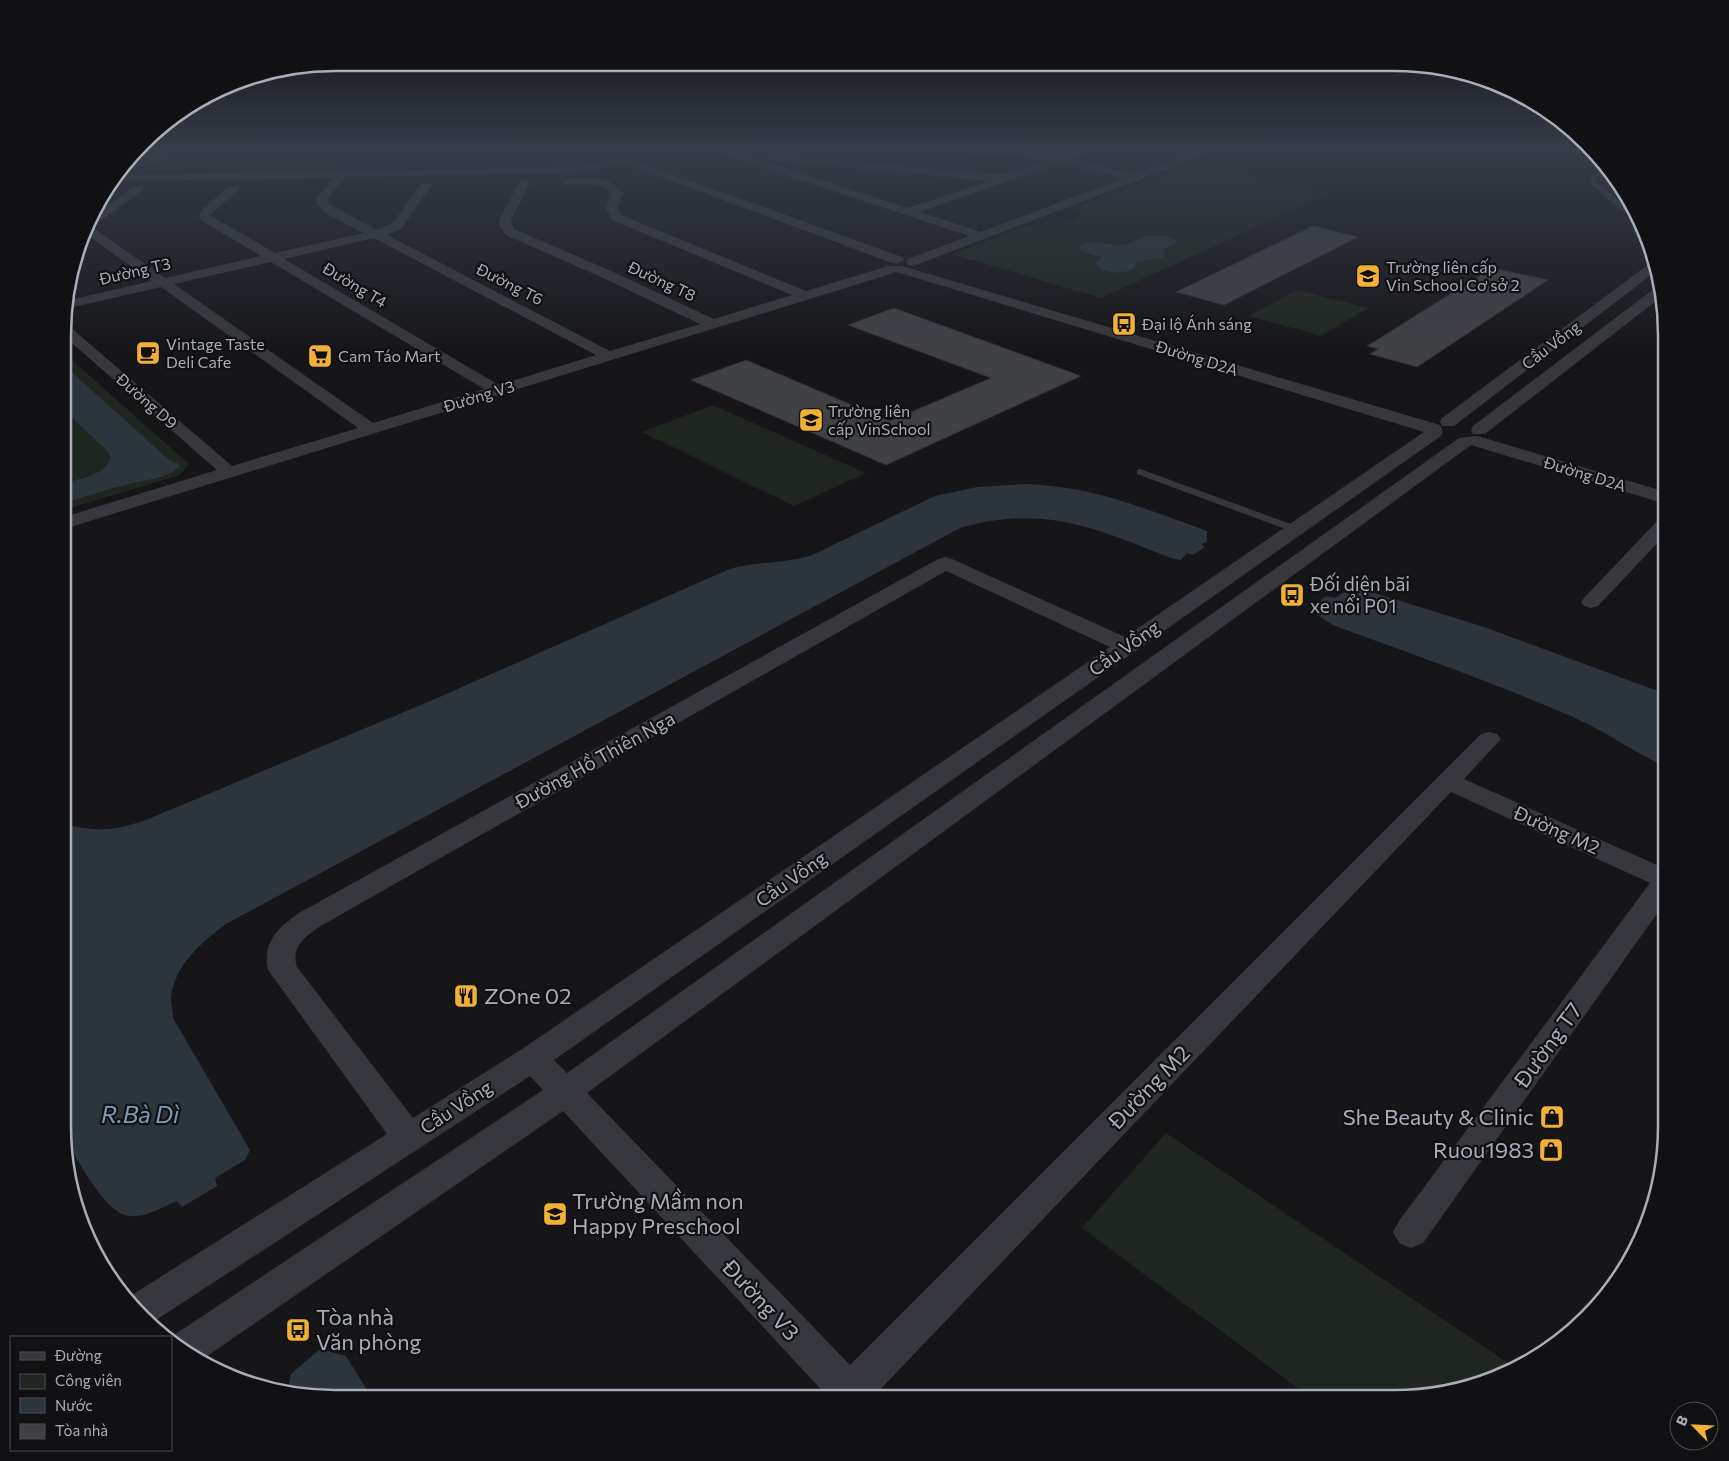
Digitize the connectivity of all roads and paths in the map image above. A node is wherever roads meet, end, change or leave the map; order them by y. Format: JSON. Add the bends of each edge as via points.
{"nodes":[{"id":1,"x":207,"y":217,"type":"edge"},
{"id":2,"x":343,"y":217,"type":"edge"},
{"id":3,"x":404,"y":217,"type":"edge"},
{"id":4,"x":506,"y":217,"type":"edge"},
{"id":5,"x":616,"y":217,"type":"edge"},
{"id":6,"x":762,"y":217,"type":"edge"},
{"id":7,"x":781,"y":217,"type":"edge"},
{"id":8,"x":924,"y":217,"type":"edge"},
{"id":9,"x":1030,"y":217,"type":"edge"},
{"id":10,"x":92,"y":233,"type":"edge"},
{"id":11,"x":376,"y":235,"type":"junction"},
{"id":12,"x":981,"y":236,"type":"junction"},
{"id":13,"x":274,"y":258,"type":"junction"},
{"id":14,"x":902,"y":265,"type":"junction"},
{"id":15,"x":1650,"y":270,"type":"edge"},
{"id":16,"x":161,"y":283,"type":"junction"},
{"id":17,"x":1654,"y":295,"type":"edge"},
{"id":18,"x":806,"y":296,"type":"junction"},
{"id":19,"x":74,"y":303,"type":"edge"},
{"id":20,"x":712,"y":324,"type":"junction"},
{"id":21,"x":71,"y":335,"type":"edge"},
{"id":22,"x":609,"y":356,"type":"junction"},
{"id":23,"x":497,"y":390,"type":"junction"},
{"id":24,"x":1440,"y":426,"type":"junction"},
{"id":25,"x":371,"y":429,"type":"junction"},
{"id":26,"x":1475,"y":436,"type":"junction"},
{"id":27,"x":229,"y":472,"type":"junction"},
{"id":28,"x":1140,"y":472,"type":"dead end"},
{"id":29,"x":1658,"y":486,"type":"edge"},
{"id":30,"x":1658,"y":495,"type":"edge"},
{"id":31,"x":71,"y":521,"type":"edge"},
{"id":32,"x":1295,"y":530,"type":"junction"},
{"id":33,"x":1658,"y":531,"type":"edge"},
{"id":34,"x":1591,"y":602,"type":"dead end"},
{"id":35,"x":1127,"y":646,"type":"junction"},
{"id":36,"x":1489,"y":738,"type":"dead end"},
{"id":37,"x":1448,"y":781,"type":"junction"},
{"id":38,"x":1658,"y":876,"type":"edge"},
{"id":39,"x":1658,"y":891,"type":"edge"},
{"id":40,"x":533,"y":1058,"type":"junction"},
{"id":41,"x":565,"y":1092,"type":"junction"},
{"id":42,"x":410,"y":1138,"type":"junction"},
{"id":43,"x":1411,"y":1232,"type":"dead end"},
{"id":44,"x":144,"y":1308,"type":"edge"},
{"id":45,"x":190,"y":1346,"type":"edge"},
{"id":46,"x":846,"y":1390,"type":"edge"},
{"id":47,"x":858,"y":1390,"type":"edge"}],
"edges":[{"from":1,"to":13,"type":"street","name":"Đường T4"},
{"from":2,"to":11,"type":"street","name":"Đường T6"},
{"from":3,"to":11,"type":"street","name":"Đường T3","via":[[397,226]]},
{"from":4,"to":20,"type":"street","name":"Đường T8","via":[[506,228],[510,232]]},
{"from":5,"to":18,"type":"street"},
{"from":6,"to":14,"type":"street","name":"Đường D2A"},
{"from":7,"to":14,"type":"street","name":"Đường D2A"},
{"from":8,"to":12,"type":"street"},
{"from":9,"to":12,"type":"street","name":"Đường V3"},
{"from":10,"to":16,"type":"street"},
{"from":11,"to":13,"type":"street","name":"Đường T3"},
{"from":11,"to":22,"type":"street","name":"Đường T6"},
{"from":12,"to":14,"type":"street","name":"Đường V3"},
{"from":13,"to":16,"type":"street","name":"Đường T3"},
{"from":13,"to":23,"type":"street","name":"Đường T4"},
{"from":14,"to":18,"type":"street","name":"Đường V3"},
{"from":14,"to":24,"type":"street","name":"Đường D2A"},
{"from":15,"to":24,"type":"street","name":"Cầu Vồng"},
{"from":16,"to":19,"type":"street","name":"Đường T3"},
{"from":16,"to":25,"type":"street"},
{"from":17,"to":26,"type":"street","name":"Cầu Vồng"},
{"from":18,"to":20,"type":"street","name":"Đường V3"},
{"from":20,"to":22,"type":"street","name":"Đường V3"},
{"from":21,"to":27,"type":"street","name":"Đường D9"},
{"from":22,"to":23,"type":"street","name":"Đường V3"},
{"from":23,"to":25,"type":"street","name":"Đường V3"},
{"from":24,"to":26,"type":"street","name":"Đường D2A","via":[[1449,439]]},
{"from":24,"to":32,"type":"street","name":"Cầu Vồng"},
{"from":25,"to":27,"type":"street","name":"Đường V3"},
{"from":26,"to":29,"type":"street","name":"Đường D2A"},
{"from":26,"to":30,"type":"street","name":"Đường D2A"},
{"from":26,"to":41,"type":"street","name":"Cầu Vồng"},
{"from":27,"to":31,"type":"street","name":"Đường V3"},
{"from":28,"to":32,"type":"lane"},
{"from":32,"to":35,"type":"street","name":"Cầu Vồng"},
{"from":33,"to":34,"type":"street"},
{"from":35,"to":40,"type":"street","name":"Cầu Vồng"},
{"from":35,"to":42,"type":"street","name":"Đường Hồ Thiên Nga","via":[[945,563],[309,920],[283,944],[280,953],[283,970]]},
{"from":36,"to":37,"type":"street","name":"Đường M2"},
{"from":37,"to":38,"type":"street","name":"Đường M2"},
{"from":37,"to":47,"type":"street","name":"Đường M2"},
{"from":39,"to":43,"type":"street","name":"Đường T7"},
{"from":40,"to":41,"type":"street","name":"Đường V3"},
{"from":40,"to":42,"type":"street","name":"Cầu Vồng"},
{"from":41,"to":45,"type":"street","name":"Cầu Vồng"},
{"from":41,"to":46,"type":"street","name":"Đường V3"},
{"from":42,"to":44,"type":"street","name":"Cầu Vồng"}]}
